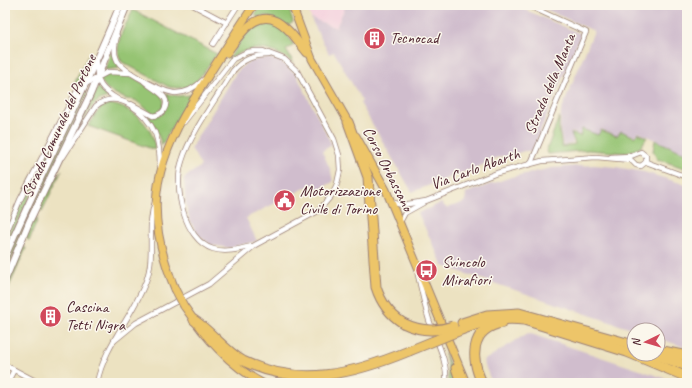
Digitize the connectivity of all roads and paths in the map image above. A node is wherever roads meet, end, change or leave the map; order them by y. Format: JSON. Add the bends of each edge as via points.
{"nodes":[{"id":1,"x":120,"y":5,"type":"edge"},
{"id":2,"x":127,"y":5,"type":"edge"},
{"id":3,"x":193,"y":5,"type":"edge"},
{"id":4,"x":238,"y":5,"type":"edge"},
{"id":5,"x":254,"y":5,"type":"edge"},
{"id":6,"x":292,"y":5,"type":"edge"},
{"id":7,"x":527,"y":5,"type":"edge"},
{"id":8,"x":227,"y":23,"type":"junction"},
{"id":9,"x":119,"y":24,"type":"junction"},
{"id":10,"x":213,"y":44,"type":"dead end"},
{"id":11,"x":273,"y":54,"type":"junction"},
{"id":12,"x":312,"y":59,"type":"junction"},
{"id":13,"x":97,"y":61,"type":"junction"},
{"id":14,"x":131,"y":73,"type":"junction"},
{"id":15,"x":207,"y":76,"type":"junction"},
{"id":16,"x":97,"y":77,"type":"junction"},
{"id":17,"x":141,"y":78,"type":"junction"},
{"id":18,"x":86,"y":83,"type":"junction"},
{"id":19,"x":119,"y":100,"type":"junction"},
{"id":20,"x":192,"y":102,"type":"junction"},
{"id":21,"x":127,"y":103,"type":"junction"},
{"id":22,"x":348,"y":122,"type":"junction"},
{"id":23,"x":170,"y":140,"type":"junction"},
{"id":24,"x":634,"y":155,"type":"junction"},
{"id":25,"x":604,"y":158,"type":"junction"},
{"id":26,"x":633,"y":161,"type":"junction"},
{"id":27,"x":646,"y":162,"type":"junction"},
{"id":28,"x":531,"y":163,"type":"junction"},
{"id":29,"x":57,"y":165,"type":"junction"},
{"id":30,"x":161,"y":168,"type":"junction"},
{"id":31,"x":687,"y":177,"type":"edge"},
{"id":32,"x":157,"y":196,"type":"junction"},
{"id":33,"x":426,"y":201,"type":"junction"},
{"id":34,"x":391,"y":202,"type":"junction"},
{"id":35,"x":400,"y":222,"type":"junction"},
{"id":36,"x":5,"y":236,"type":"edge"},
{"id":37,"x":255,"y":245,"type":"junction"},
{"id":38,"x":412,"y":254,"type":"junction"},
{"id":39,"x":5,"y":257,"type":"edge"},
{"id":40,"x":5,"y":280,"type":"edge"},
{"id":41,"x":194,"y":320,"type":"junction"},
{"id":42,"x":454,"y":329,"type":"junction"},
{"id":43,"x":114,"y":341,"type":"junction"},
{"id":44,"x":599,"y":343,"type":"junction"},
{"id":45,"x":626,"y":343,"type":"edge"},
{"id":46,"x":451,"y":350,"type":"junction"},
{"id":47,"x":626,"y":350,"type":"edge"},
{"id":48,"x":666,"y":352,"type":"edge"},
{"id":49,"x":666,"y":353,"type":"edge"},
{"id":50,"x":687,"y":356,"type":"edge"},
{"id":51,"x":687,"y":360,"type":"edge"},
{"id":52,"x":666,"y":361,"type":"edge"},
{"id":53,"x":660,"y":362,"type":"edge"},
{"id":54,"x":662,"y":362,"type":"edge"},
{"id":55,"x":5,"y":365,"type":"edge"},
{"id":56,"x":687,"y":366,"type":"edge"},
{"id":57,"x":14,"y":370,"type":"junction"},
{"id":58,"x":687,"y":373,"type":"edge"},
{"id":59,"x":687,"y":377,"type":"edge"},
{"id":60,"x":7,"y":383,"type":"edge"},
{"id":61,"x":39,"y":383,"type":"edge"},
{"id":62,"x":97,"y":383,"type":"edge"},
{"id":63,"x":262,"y":383,"type":"edge"},
{"id":64,"x":446,"y":383,"type":"edge"},
{"id":65,"x":460,"y":383,"type":"edge"},
{"id":66,"x":466,"y":383,"type":"edge"},
{"id":67,"x":482,"y":383,"type":"edge"}],
"edges":[{"from":1,"to":13,"type":"street","name":"Strada Comunale del Portone"},
{"from":2,"to":9,"type":"street","name":"Strada Comunale del Portone"},
{"from":3,"to":8,"type":"street"},
{"from":4,"to":8,"type":"street"},
{"from":5,"to":15,"type":"main road"},
{"from":6,"to":12,"type":"main road","name":"Corso Orbassano"},
{"from":7,"to":28,"type":"street","name":"Strada della Manta","via":[[586,32]]},
{"from":8,"to":10,"type":"street"},
{"from":9,"to":14,"type":"street","via":[[114,47],[115,55],[120,65]]},
{"from":9,"to":16,"type":"street","name":"Strada Comunale del Portone"},
{"from":11,"to":23,"type":"street","via":[[255,51],[233,59]]},
{"from":11,"to":37,"type":"street","via":[[284,58],[298,71],[334,139],[340,170],[332,195],[324,205],[303,220]]},
{"from":11,"to":37,"type":"street","via":[[250,58],[233,71],[190,142],[181,165],[182,208],[194,236],[206,247],[223,251]]},
{"from":12,"to":20,"type":"main road","via":[[286,27],[272,19],[258,20],[242,33]]},
{"from":12,"to":22,"type":"main road","name":"Corso Orbassano"},
{"from":13,"to":16,"type":"street"},
{"from":13,"to":18,"type":"street","name":"Strada Comunale del Portone"},
{"from":14,"to":16,"type":"street","via":[[114,71]]},
{"from":14,"to":17,"type":"street"},
{"from":15,"to":17,"type":"street","via":[[191,90],[174,93]]},
{"from":15,"to":20,"type":"main road"},
{"from":16,"to":18,"type":"street"},
{"from":16,"to":19,"type":"street","via":[[101,87]]},
{"from":16,"to":29,"type":"street","name":"Strada Comunale del Portone"},
{"from":17,"to":21,"type":"street","via":[[148,86],[164,95],[165,108],[162,113],[153,116],[136,105]]},
{"from":18,"to":36,"type":"street","name":"Strada Comunale del Portone","via":[[78,88],[20,200]]},
{"from":18,"to":39,"type":"street","name":"Strada Comunale del Portone"},
{"from":19,"to":21,"type":"street"},
{"from":19,"to":29,"type":"street","via":[[104,101],[96,106]]},
{"from":20,"to":23,"type":"main road"},
{"from":21,"to":30,"type":"street","via":[[152,126]]},
{"from":22,"to":34,"type":"main road","name":"Corso Orbassano","via":[[374,165]]},
{"from":22,"to":42,"type":"highway","bridge":true,"via":[[368,177],[376,287],[381,301],[388,312],[415,328]]},
{"from":23,"to":30,"type":"main road"},
{"from":24,"to":25,"type":"street","name":"Via Carlo Abarth"},
{"from":24,"to":26,"type":"street"},
{"from":24,"to":27,"type":"street","name":"Via Carlo Abarth","via":[[637,152],[643,153]]},
{"from":25,"to":26,"type":"street","name":"Via Carlo Abarth"},
{"from":25,"to":28,"type":"street","name":"Via Carlo Abarth"},
{"from":26,"to":27,"type":"street","name":"Via Carlo Abarth","via":[[638,166]]},
{"from":27,"to":31,"type":"street","name":"Via Carlo Abarth"},
{"from":28,"to":33,"type":"street","name":"Via Carlo Abarth","via":[[497,173]]},
{"from":29,"to":40,"type":"street","name":"Strada Comunale del Portone"},
{"from":30,"to":32,"type":"main road"},
{"from":32,"to":41,"type":"main road","bridge":true,"via":[[160,243],[176,289]]},
{"from":32,"to":43,"type":"street","via":[[150,223],[150,262],[147,280]]},
{"from":33,"to":34,"type":"street","name":"Via Carlo Abarth","via":[[402,205]]},
{"from":33,"to":35,"type":"street","name":"Via Carlo Abarth","via":[[405,213]]},
{"from":34,"to":35,"type":"main road","name":"Corso Orbassano"},
{"from":35,"to":38,"type":"main road","name":"Corso Orbassano"},
{"from":37,"to":43,"type":"street","via":[[209,284],[136,323]]},
{"from":38,"to":46,"type":"main road","name":"Corso Orbassano"},
{"from":38,"to":64,"type":"street","via":[[429,319],[443,357]]},
{"from":41,"to":42,"type":"highway","bridge":true,"via":[[242,361],[260,370],[295,378],[322,379],[348,375]]},
{"from":41,"to":63,"type":"main road","via":[[225,357]]},
{"from":42,"to":44,"type":"highway","via":[[492,320],[516,319]]},
{"from":42,"to":45,"type":"highway","via":[[487,315],[519,313]]},
{"from":43,"to":62,"type":"street","via":[[100,370]]},
{"from":44,"to":47,"type":"highway"},
{"from":44,"to":67,"type":"highway","via":[[563,336],[528,325],[497,324],[485,331],[475,347],[474,362]]},
{"from":46,"to":65,"type":"main road"},
{"from":46,"to":66,"type":"main road"},
{"from":48,"to":50,"type":"highway"},
{"from":49,"to":51,"type":"highway"},
{"from":52,"to":56,"type":"highway"},
{"from":53,"to":59,"type":"highway"},
{"from":54,"to":58,"type":"highway"},
{"from":55,"to":57,"type":"street"},
{"from":57,"to":60,"type":"street"},
{"from":57,"to":61,"type":"street"}]}
